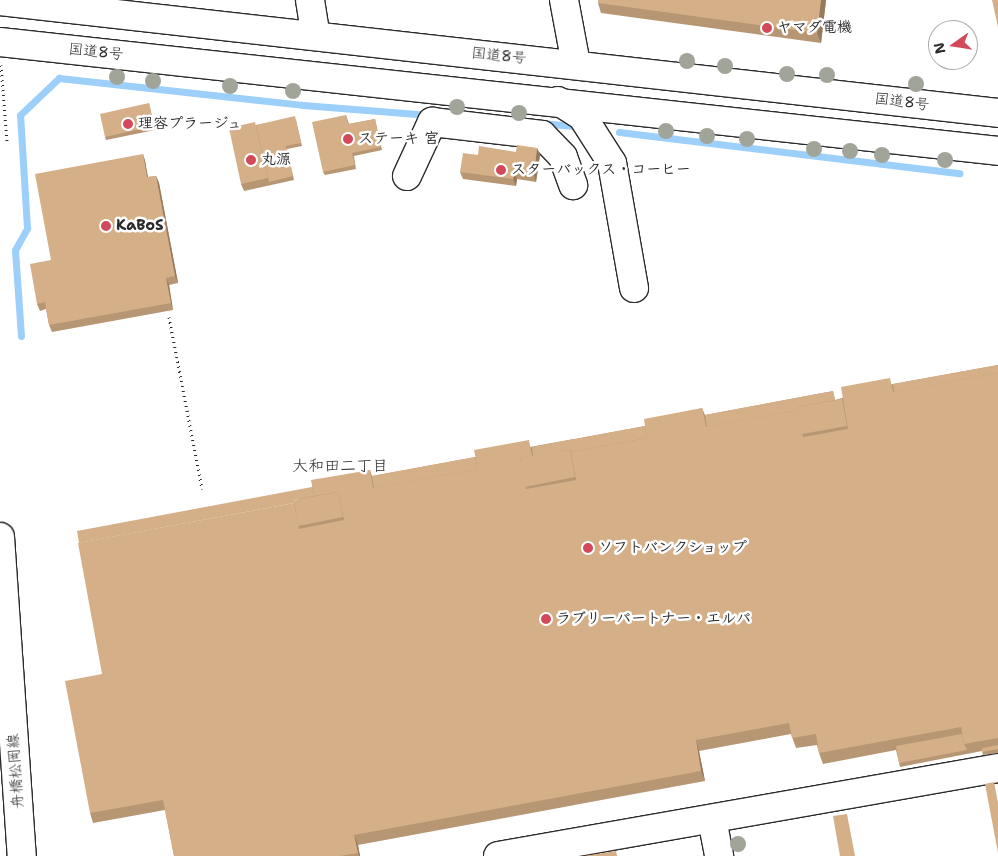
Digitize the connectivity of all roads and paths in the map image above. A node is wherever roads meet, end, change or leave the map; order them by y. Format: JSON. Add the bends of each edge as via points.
{"nodes":[{"id":1,"x":310,"y":0,"type":"edge"},
{"id":2,"x":564,"y":0,"type":"edge"},
{"id":3,"x":0,"y":1,"type":"edge"},
{"id":4,"x":316,"y":36,"type":"junction"},
{"id":5,"x":0,"y":42,"type":"edge"},
{"id":6,"x":0,"y":56,"type":"edge"},
{"id":7,"x":576,"y":64,"type":"junction"},
{"id":8,"x":558,"y":101,"type":"junction"},
{"id":9,"x":998,"y":113,"type":"edge"},
{"id":10,"x":7,"y":142,"type":"dead end"},
{"id":11,"x":998,"y":151,"type":"edge"},
{"id":12,"x":406,"y":176,"type":"dead end"},
{"id":13,"x":573,"y":185,"type":"dead end"},
{"id":14,"x":634,"y":288,"type":"dead end"},
{"id":15,"x":169,"y":317,"type":"dead end"},
{"id":16,"x":202,"y":489,"type":"dead end"},
{"id":17,"x":0,"y":537,"type":"edge"},
{"id":18,"x":998,"y":768,"type":"edge"},
{"id":19,"x":712,"y":819,"type":"junction"},
{"id":20,"x":22,"y":856,"type":"edge"},
{"id":21,"x":498,"y":856,"type":"edge"},
{"id":22,"x":719,"y":856,"type":"edge"}],
"edges":[{"from":1,"to":4,"type":"main road"},
{"from":2,"to":7,"type":"main road"},
{"from":3,"to":4,"type":"main road","name":"国道8号"},
{"from":4,"to":7,"type":"main road","name":"国道8号"},
{"from":5,"to":8,"type":"main road","name":"国道8号"},
{"from":6,"to":10,"type":"path"},
{"from":7,"to":9,"type":"main road","name":"国道8号"},
{"from":8,"to":11,"type":"main road","name":"国道8号"},
{"from":8,"to":14,"type":"main road","via":[[582,116],[612,163]]},
{"from":12,"to":13,"type":"main road","via":[[432,122],[542,135],[563,157]]},
{"from":15,"to":16,"type":"path"},
{"from":17,"to":20,"type":"main road","name":"舟橋松岡線"},
{"from":18,"to":19,"type":"main road"},
{"from":19,"to":21,"type":"main road"},
{"from":19,"to":22,"type":"main road"}]}
